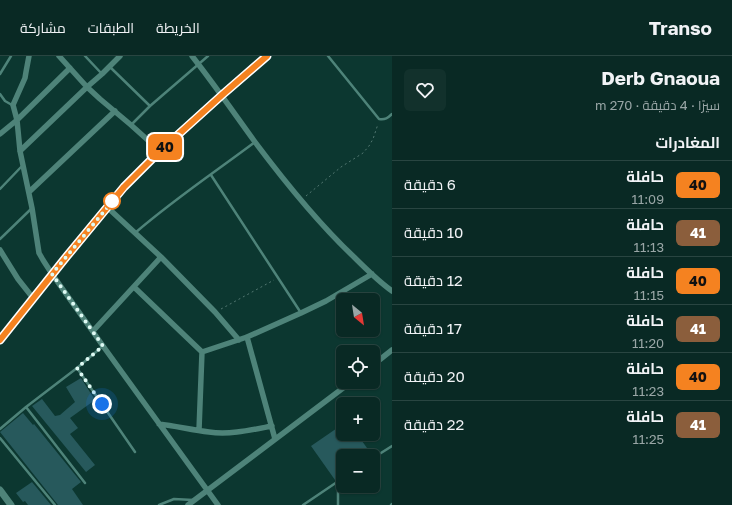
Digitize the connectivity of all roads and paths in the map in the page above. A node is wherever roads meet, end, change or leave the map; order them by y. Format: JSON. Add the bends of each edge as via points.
{"nodes":[{"id":1,"x":11,"y":56,"type":"edge"},
{"id":2,"x":29,"y":56,"type":"edge"},
{"id":3,"x":59,"y":56,"type":"edge"},
{"id":4,"x":85,"y":56,"type":"edge"},
{"id":5,"x":120,"y":56,"type":"edge"},
{"id":6,"x":192,"y":56,"type":"edge"},
{"id":7,"x":208,"y":56,"type":"edge"},
{"id":8,"x":267,"y":56,"type":"edge"},
{"id":9,"x":328,"y":56,"type":"edge"},
{"id":10,"x":199,"y":65,"type":"junction"},
{"id":11,"x":110,"y":67,"type":"junction"},
{"id":12,"x":70,"y":68,"type":"junction"},
{"id":13,"x":0,"y":74,"type":"edge"},
{"id":14,"x":102,"y":74,"type":"junction"},
{"id":15,"x":87,"y":87,"type":"junction"},
{"id":16,"x":0,"y":94,"type":"edge"},
{"id":17,"x":222,"y":95,"type":"junction"},
{"id":18,"x":13,"y":105,"type":"junction"},
{"id":19,"x":150,"y":106,"type":"junction"},
{"id":20,"x":114,"y":111,"type":"junction"},
{"id":21,"x":392,"y":114,"type":"edge"},
{"id":22,"x":379,"y":119,"type":"junction"},
{"id":23,"x":17,"y":120,"type":"junction"},
{"id":24,"x":132,"y":125,"type":"junction"},
{"id":25,"x":0,"y":134,"type":"edge"},
{"id":26,"x":256,"y":142,"type":"junction"},
{"id":27,"x":20,"y":151,"type":"junction"},
{"id":28,"x":160,"y":151,"type":"junction"},
{"id":29,"x":23,"y":165,"type":"junction"},
{"id":30,"x":211,"y":175,"type":"junction"},
{"id":31,"x":0,"y":190,"type":"edge"},
{"id":32,"x":29,"y":192,"type":"junction"},
{"id":33,"x":301,"y":200,"type":"junction"},
{"id":34,"x":107,"y":207,"type":"junction"},
{"id":35,"x":32,"y":208,"type":"junction"},
{"id":36,"x":135,"y":233,"type":"junction"},
{"id":37,"x":0,"y":239,"type":"edge"},
{"id":38,"x":0,"y":250,"type":"edge"},
{"id":39,"x":161,"y":257,"type":"junction"},
{"id":40,"x":52,"y":274,"type":"junction"},
{"id":41,"x":372,"y":274,"type":"junction"},
{"id":42,"x":278,"y":278,"type":"junction"},
{"id":43,"x":134,"y":287,"type":"junction"},
{"id":44,"x":392,"y":291,"type":"edge"},
{"id":45,"x":33,"y":298,"type":"junction"},
{"id":46,"x":215,"y":312,"type":"junction"},
{"id":47,"x":301,"y":313,"type":"junction"},
{"id":48,"x":8,"y":330,"type":"junction"},
{"id":49,"x":93,"y":331,"type":"junction"},
{"id":50,"x":0,"y":334,"type":"edge"},
{"id":51,"x":247,"y":337,"type":"junction"},
{"id":52,"x":0,"y":340,"type":"edge"},
{"id":53,"x":239,"y":340,"type":"junction"},
{"id":54,"x":103,"y":346,"type":"junction"},
{"id":55,"x":392,"y":350,"type":"edge"},
{"id":56,"x":202,"y":352,"type":"junction"},
{"id":57,"x":380,"y":359,"type":"edge"},
{"id":58,"x":77,"y":368,"type":"junction"},
{"id":59,"x":342,"y":389,"type":"edge"},
{"id":60,"x":26,"y":407,"type":"junction"},
{"id":61,"x":159,"y":424,"type":"junction"},
{"id":62,"x":272,"y":426,"type":"junction"},
{"id":63,"x":0,"y":428,"type":"edge"},
{"id":64,"x":199,"y":430,"type":"junction"},
{"id":65,"x":0,"y":438,"type":"edge"},
{"id":66,"x":275,"y":439,"type":"junction"},
{"id":67,"x":392,"y":446,"type":"edge"},
{"id":68,"x":135,"y":452,"type":"dead end"},
{"id":69,"x":380,"y":454,"type":"edge"},
{"id":70,"x":336,"y":482,"type":"edge"},
{"id":71,"x":85,"y":483,"type":"dead end"},
{"id":72,"x":0,"y":490,"type":"edge"},
{"id":73,"x":208,"y":490,"type":"junction"},
{"id":74,"x":338,"y":493,"type":"edge"},
{"id":75,"x":194,"y":500,"type":"junction"},
{"id":76,"x":309,"y":501,"type":"junction"},
{"id":77,"x":11,"y":505,"type":"edge"},
{"id":78,"x":55,"y":505,"type":"edge"},
{"id":79,"x":158,"y":505,"type":"edge"},
{"id":80,"x":188,"y":505,"type":"edge"},
{"id":81,"x":218,"y":505,"type":"edge"},
{"id":82,"x":303,"y":505,"type":"edge"},
{"id":83,"x":309,"y":505,"type":"edge"},
{"id":84,"x":338,"y":505,"type":"edge"}],
"edges":[{"from":1,"to":13,"type":"lane"},
{"from":2,"to":18,"type":"street","via":[[26,72]]},
{"from":3,"to":12,"type":"street"},
{"from":4,"to":14,"type":"lane"},
{"from":5,"to":11,"type":"street"},
{"from":6,"to":10,"type":"street"},
{"from":7,"to":10,"type":"lane"},
{"from":8,"to":17,"type":"street"},
{"from":9,"to":22,"type":"lane"},
{"from":10,"to":17,"type":"street"},
{"from":10,"to":19,"type":"lane"},
{"from":11,"to":14,"type":"street"},
{"from":11,"to":19,"type":"lane"},
{"from":12,"to":15,"type":"street"},
{"from":12,"to":23,"type":"street"},
{"from":14,"to":15,"type":"street"},
{"from":15,"to":20,"type":"street"},
{"from":15,"to":27,"type":"street"},
{"from":16,"to":18,"type":"lane","via":[[5,101]]},
{"from":17,"to":26,"type":"street"},
{"from":17,"to":28,"type":"street"},
{"from":18,"to":23,"type":"street"},
{"from":19,"to":24,"type":"lane"},
{"from":20,"to":24,"type":"street"},
{"from":20,"to":32,"type":"street"},
{"from":21,"to":22,"type":"lane","via":[[383,120]]},
{"from":22,"to":33,"type":"path","via":[[369,146]]},
{"from":23,"to":25,"type":"street"},
{"from":23,"to":27,"type":"street"},
{"from":24,"to":28,"type":"street"},
{"from":26,"to":30,"type":"lane"},
{"from":26,"to":33,"type":"street"},
{"from":27,"to":29,"type":"street"},
{"from":28,"to":34,"type":"street"},
{"from":29,"to":31,"type":"lane"},
{"from":29,"to":32,"type":"street"},
{"from":30,"to":36,"type":"lane"},
{"from":30,"to":42,"type":"lane"},
{"from":32,"to":35,"type":"street"},
{"from":33,"to":41,"type":"street","via":[[333,237]]},
{"from":34,"to":36,"type":"street"},
{"from":34,"to":40,"type":"street"},
{"from":35,"to":37,"type":"lane"},
{"from":35,"to":40,"type":"street","via":[[39,253]]},
{"from":36,"to":39,"type":"street"},
{"from":38,"to":45,"type":"street"},
{"from":39,"to":43,"type":"street"},
{"from":39,"to":46,"type":"street"},
{"from":40,"to":45,"type":"street"},
{"from":40,"to":49,"type":"street"},
{"from":41,"to":44,"type":"street"},
{"from":41,"to":47,"type":"street"},
{"from":42,"to":46,"type":"path"},
{"from":42,"to":47,"type":"lane"},
{"from":43,"to":49,"type":"street"},
{"from":43,"to":56,"type":"street"},
{"from":45,"to":48,"type":"street"},
{"from":46,"to":53,"type":"street"},
{"from":47,"to":51,"type":"street"},
{"from":48,"to":50,"type":"street"},
{"from":48,"to":52,"type":"street"},
{"from":49,"to":54,"type":"street"},
{"from":51,"to":53,"type":"street"},
{"from":51,"to":62,"type":"street"},
{"from":53,"to":56,"type":"street"},
{"from":54,"to":58,"type":"lane"},
{"from":54,"to":61,"type":"street"},
{"from":55,"to":57,"type":"street"},
{"from":56,"to":64,"type":"street"},
{"from":58,"to":60,"type":"lane"},
{"from":58,"to":68,"type":"lane"},
{"from":59,"to":66,"type":"street"},
{"from":60,"to":63,"type":"lane"},
{"from":60,"to":71,"type":"lane"},
{"from":61,"to":64,"type":"street"},
{"from":61,"to":73,"type":"street"},
{"from":62,"to":64,"type":"street","via":[[224,433]]},
{"from":62,"to":66,"type":"street"},
{"from":65,"to":78,"type":"lane"},
{"from":66,"to":73,"type":"street"},
{"from":67,"to":69,"type":"lane"},
{"from":70,"to":76,"type":"lane"},
{"from":72,"to":77,"type":"street"},
{"from":73,"to":75,"type":"street"},
{"from":73,"to":81,"type":"street"},
{"from":74,"to":84,"type":"lane"},
{"from":75,"to":79,"type":"lane","via":[[174,499]]},
{"from":75,"to":80,"type":"street"},
{"from":76,"to":82,"type":"lane"},
{"from":76,"to":83,"type":"lane"}]}
